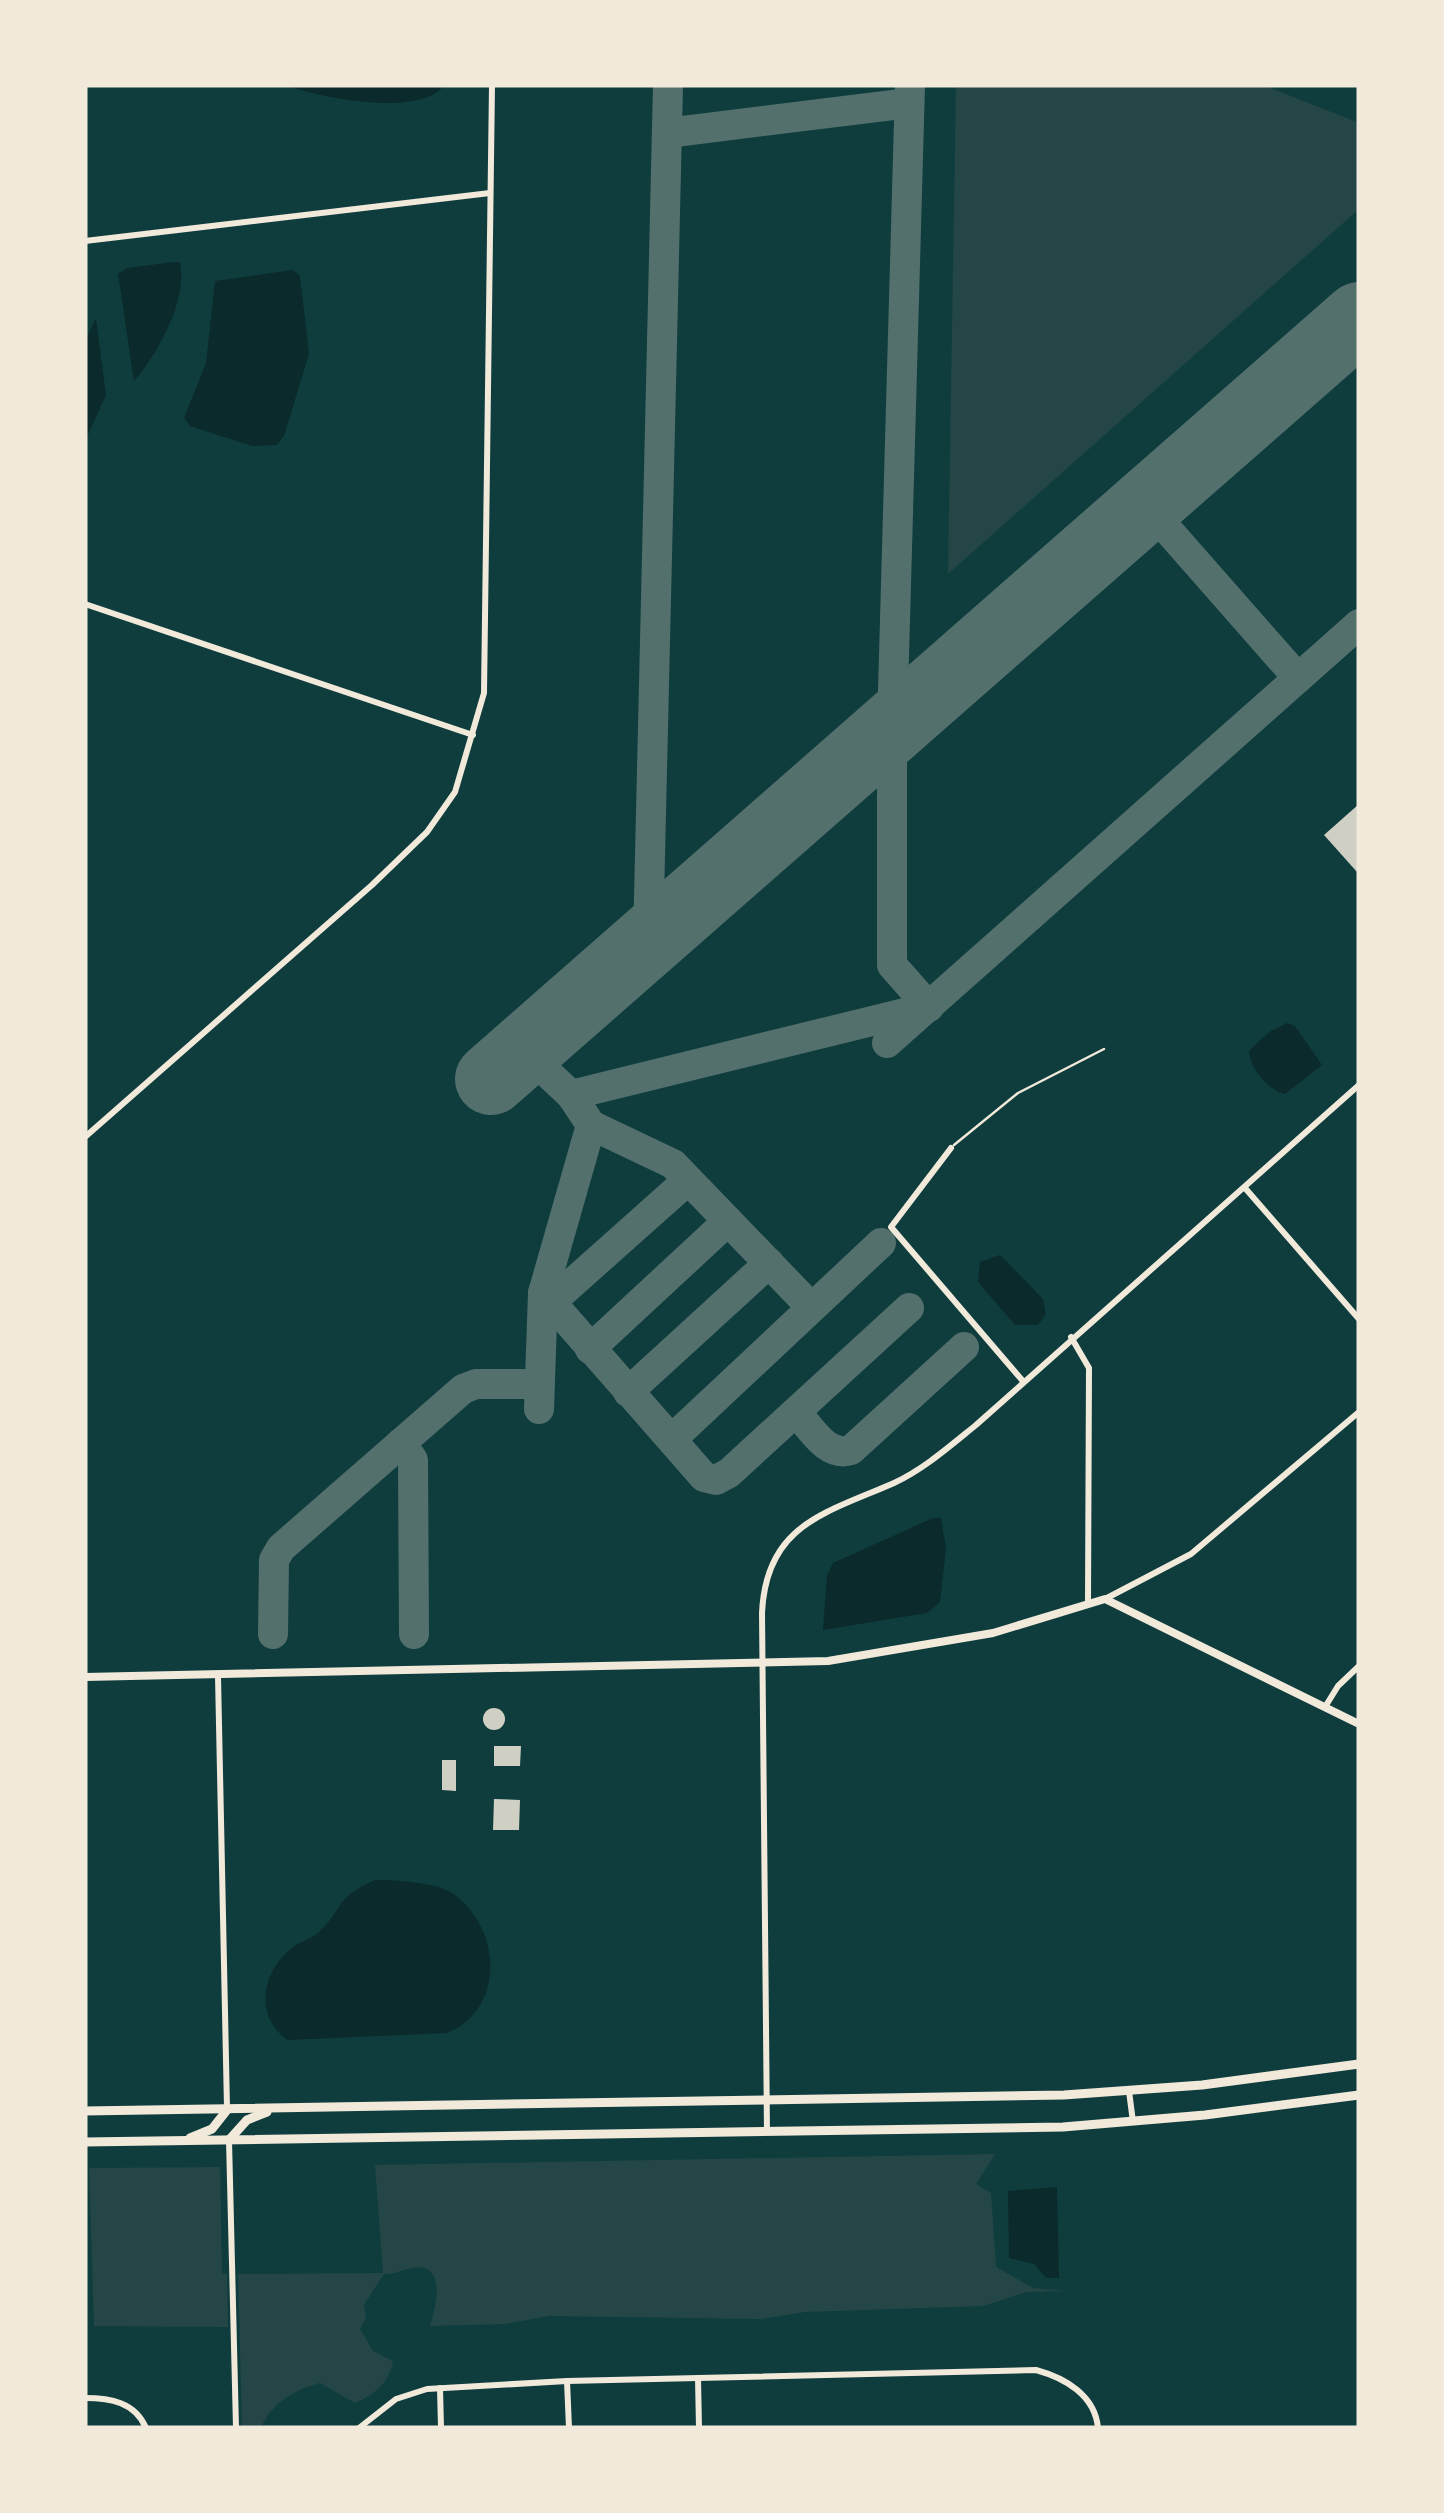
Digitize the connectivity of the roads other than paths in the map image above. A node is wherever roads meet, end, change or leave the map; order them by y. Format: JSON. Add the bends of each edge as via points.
{"nodes":[{"id":1,"x":492,"y":85,"type":"edge"},
{"id":2,"x":490,"y":194,"type":"junction"},
{"id":3,"x":85,"y":240,"type":"edge"},
{"id":4,"x":85,"y":604,"type":"edge"},
{"id":5,"x":473,"y":736,"type":"junction"},
{"id":6,"x":1104,"y":1050,"type":"dead end"},
{"id":7,"x":1359,"y":1085,"type":"edge"},
{"id":8,"x":85,"y":1137,"type":"edge"},
{"id":9,"x":951,"y":1148,"type":"joint"},
{"id":10,"x":1245,"y":1188,"type":"junction"},
{"id":11,"x":1359,"y":1319,"type":"edge"},
{"id":12,"x":1071,"y":1337,"type":"junction"},
{"id":13,"x":1022,"y":1380,"type":"junction"},
{"id":14,"x":1359,"y":1412,"type":"edge"},
{"id":15,"x":1104,"y":1599,"type":"junction"},
{"id":16,"x":1088,"y":1600,"type":"junction"},
{"id":17,"x":764,"y":1665,"type":"junction"},
{"id":18,"x":1359,"y":1666,"type":"edge"},
{"id":19,"x":218,"y":1676,"type":"junction"},
{"id":20,"x":85,"y":1677,"type":"edge"},
{"id":21,"x":1325,"y":1707,"type":"junction"},
{"id":22,"x":1359,"y":1724,"type":"edge"},
{"id":23,"x":1359,"y":2064,"type":"edge"},
{"id":24,"x":1129,"y":2092,"type":"junction"},
{"id":25,"x":1359,"y":2096,"type":"edge"},
{"id":26,"x":766,"y":2100,"type":"junction"},
{"id":27,"x":274,"y":2109,"type":"junction"},
{"id":28,"x":227,"y":2110,"type":"junction"},
{"id":29,"x":85,"y":2112,"type":"edge"},
{"id":30,"x":1133,"y":2122,"type":"junction"},
{"id":31,"x":767,"y":2132,"type":"junction"},
{"id":32,"x":229,"y":2140,"type":"junction"},
{"id":33,"x":183,"y":2141,"type":"junction"},
{"id":34,"x":85,"y":2142,"type":"edge"},
{"id":35,"x":698,"y":2378,"type":"junction"},
{"id":36,"x":567,"y":2381,"type":"junction"},
{"id":37,"x":440,"y":2388,"type":"junction"},
{"id":38,"x":85,"y":2398,"type":"edge"},
{"id":39,"x":146,"y":2428,"type":"edge"},
{"id":40,"x":236,"y":2428,"type":"edge"},
{"id":41,"x":359,"y":2428,"type":"edge"},
{"id":42,"x":441,"y":2428,"type":"edge"},
{"id":43,"x":568,"y":2428,"type":"edge"},
{"id":44,"x":699,"y":2428,"type":"edge"},
{"id":45,"x":1098,"y":2428,"type":"edge"}],
"edges":[{"from":1,"to":2,"type":"street"},
{"from":2,"to":3,"type":"street"},
{"from":2,"to":5,"type":"street","via":[[484,693]]},
{"from":4,"to":5,"type":"street"},
{"from":5,"to":8,"type":"street","via":[[454,792],[427,832]]},
{"from":6,"to":9,"type":"lane","via":[[1018,1093]]},
{"from":7,"to":10,"type":"street"},
{"from":9,"to":13,"type":"street","via":[[891,1227]]},
{"from":10,"to":11,"type":"street"},
{"from":10,"to":12,"type":"street"},
{"from":12,"to":13,"type":"street"},
{"from":12,"to":16,"type":"street","via":[[1090,1368]]},
{"from":13,"to":17,"type":"street","via":[[926,1465],[822,1512],[783,1544],[763,1592]]},
{"from":14,"to":15,"type":"street","via":[[1191,1554]]},
{"from":15,"to":16,"type":"street"},
{"from":15,"to":21,"type":"street"},
{"from":16,"to":17,"type":"street","via":[[957,1640]]},
{"from":17,"to":19,"type":"street"},
{"from":17,"to":26,"type":"street"},
{"from":18,"to":21,"type":"street"},
{"from":19,"to":20,"type":"street"},
{"from":19,"to":28,"type":"street"},
{"from":21,"to":22,"type":"street"},
{"from":23,"to":24,"type":"main road"},
{"from":24,"to":26,"type":"main road"},
{"from":24,"to":30,"type":"street"},
{"from":25,"to":30,"type":"main road"},
{"from":26,"to":27,"type":"main road"},
{"from":26,"to":31,"type":"street"},
{"from":27,"to":28,"type":"main road"},
{"from":27,"to":32,"type":"main road","via":[[247,2120]]},
{"from":28,"to":29,"type":"main road"},
{"from":28,"to":33,"type":"main road","via":[[212,2129]]},
{"from":30,"to":31,"type":"main road"},
{"from":31,"to":32,"type":"main road"},
{"from":32,"to":33,"type":"main road"},
{"from":32,"to":40,"type":"street"},
{"from":33,"to":34,"type":"main road"},
{"from":35,"to":36,"type":"street"},
{"from":35,"to":44,"type":"street"},
{"from":35,"to":45,"type":"street","via":[[1036,2370],[1080,2391]]},
{"from":36,"to":37,"type":"street"},
{"from":36,"to":43,"type":"street"},
{"from":37,"to":41,"type":"street","via":[[396,2398]]},
{"from":37,"to":42,"type":"street"},
{"from":38,"to":39,"type":"street","via":[[118,2401]]}]}
